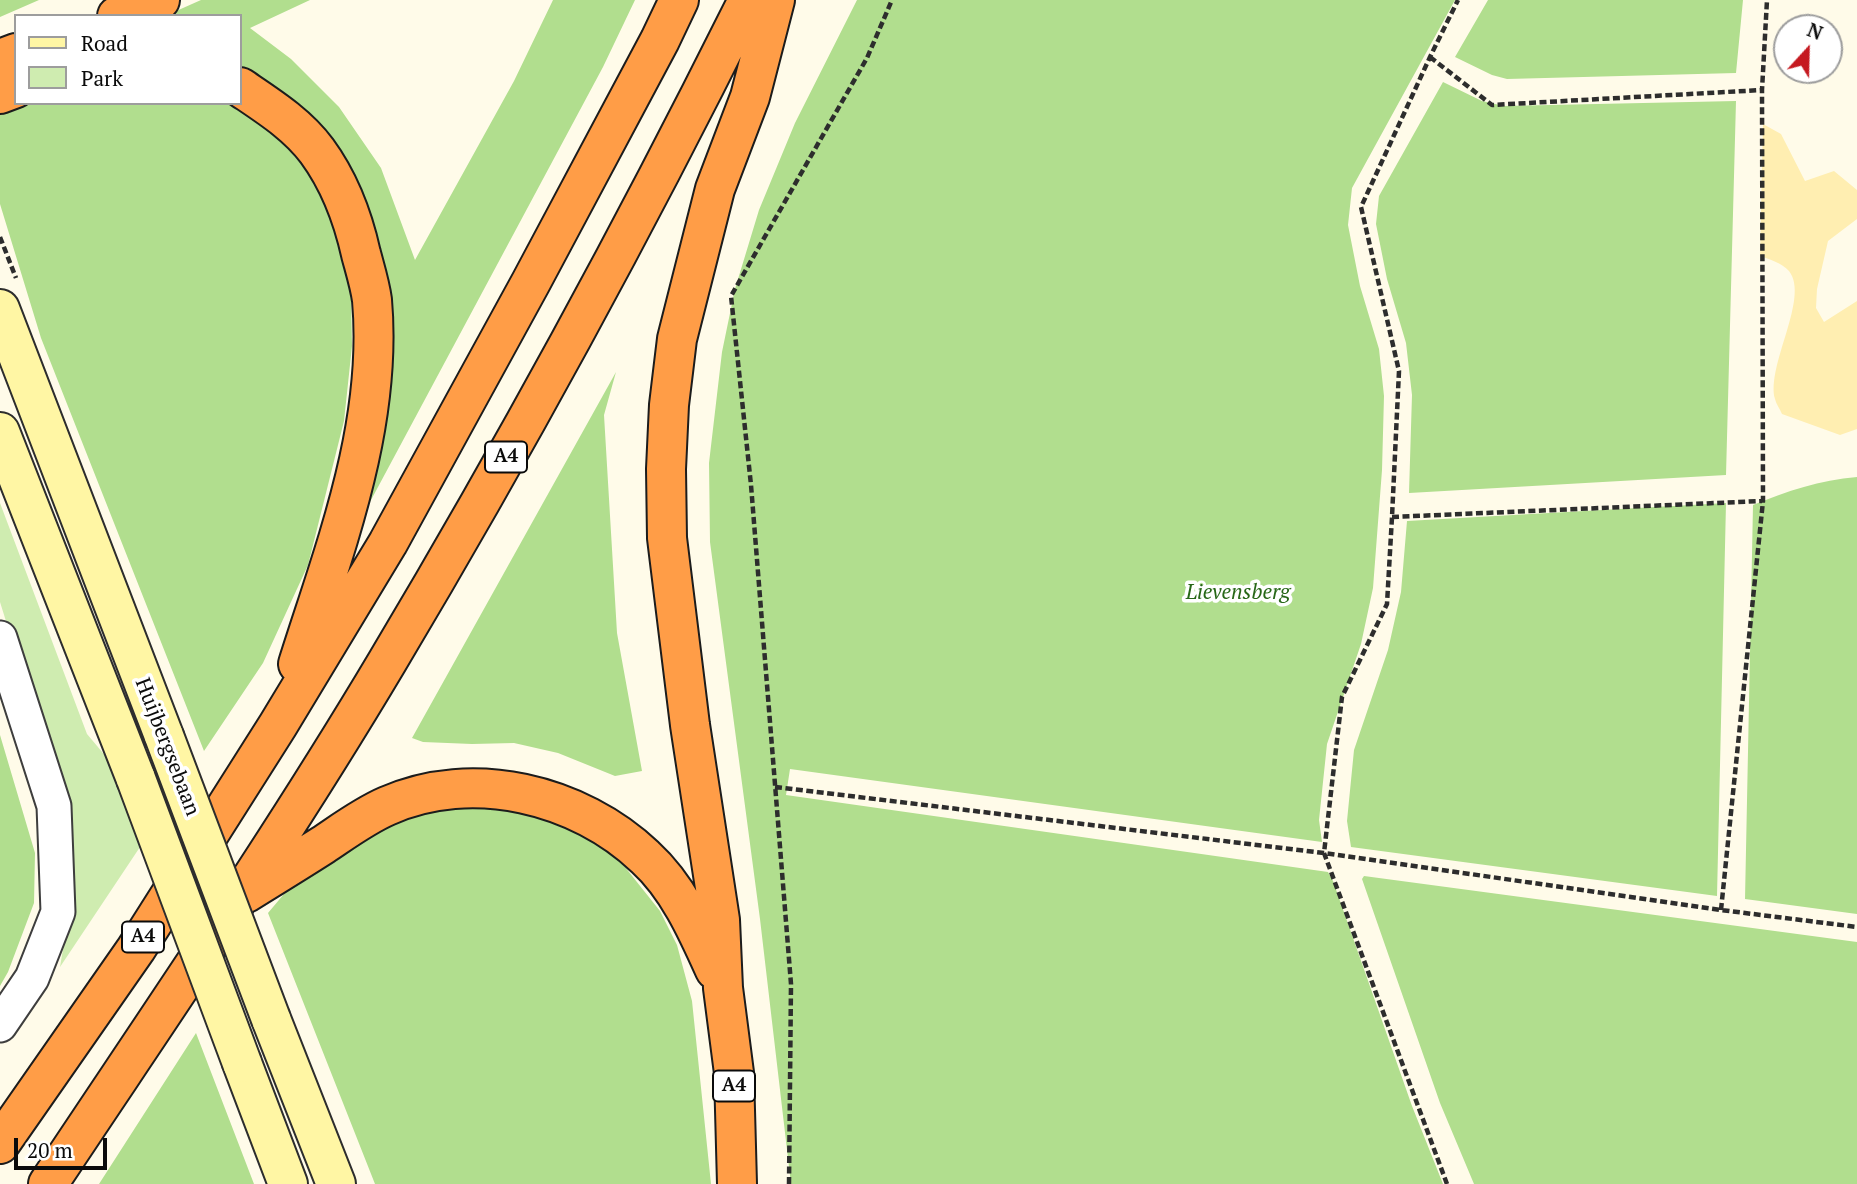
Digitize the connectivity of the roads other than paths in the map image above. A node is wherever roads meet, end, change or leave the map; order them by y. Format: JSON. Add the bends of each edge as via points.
{"nodes":[{"id":1,"x":160,"y":0,"type":"edge"},
{"id":2,"x":679,"y":0,"type":"edge"},
{"id":3,"x":748,"y":0,"type":"edge"},
{"id":4,"x":775,"y":0,"type":"edge"},
{"id":5,"x":122,"y":14,"type":"edge"},
{"id":6,"x":242,"y":88,"type":"edge"},
{"id":7,"x":0,"y":309,"type":"edge"},
{"id":8,"x":0,"y":432,"type":"edge"},
{"id":9,"x":0,"y":638,"type":"edge"},
{"id":10,"x":278,"y":725,"type":"junction"},
{"id":11,"x":237,"y":898,"type":"junction"},
{"id":12,"x":723,"y":988,"type":"junction"},
{"id":13,"x":0,"y":1025,"type":"edge"},
{"id":14,"x":0,"y":1144,"type":"edge"},
{"id":15,"x":48,"y":1184,"type":"edge"},
{"id":16,"x":288,"y":1184,"type":"edge"},
{"id":17,"x":336,"y":1184,"type":"edge"},
{"id":18,"x":737,"y":1184,"type":"edge"}],
"edges":[{"from":1,"to":5,"type":"highway"},
{"from":2,"to":10,"type":"highway","number":"A4","via":[[401,519]]},
{"from":3,"to":11,"type":"highway","number":"A4","via":[[604,280],[495,476],[386,664]]},
{"from":4,"to":12,"type":"highway","number":"A4","via":[[750,97],[715,189],[677,339],[666,456],[667,538],[720,920]]},
{"from":6,"to":10,"type":"highway","number":"A4","via":[[284,117],[317,151],[356,228],[372,299],[372,371],[360,460]]},
{"from":7,"to":17,"type":"main road","name":"Huijbergsebaan","bridge":true},
{"from":8,"to":16,"type":"main road","name":"Huijbergsebaan","bridge":true},
{"from":9,"to":13,"type":"street","via":[[54,806],[58,912],[32,978]]},
{"from":10,"to":14,"type":"highway","number":"A4","via":[[136,949]]},
{"from":11,"to":12,"type":"highway","number":"A4","via":[[360,820],[415,796],[486,789],[523,793],[592,819],[646,858],[682,904]]},
{"from":11,"to":15,"type":"highway","number":"A4"},
{"from":12,"to":18,"type":"highway","number":"A4","via":[[734,1073]]}]}
